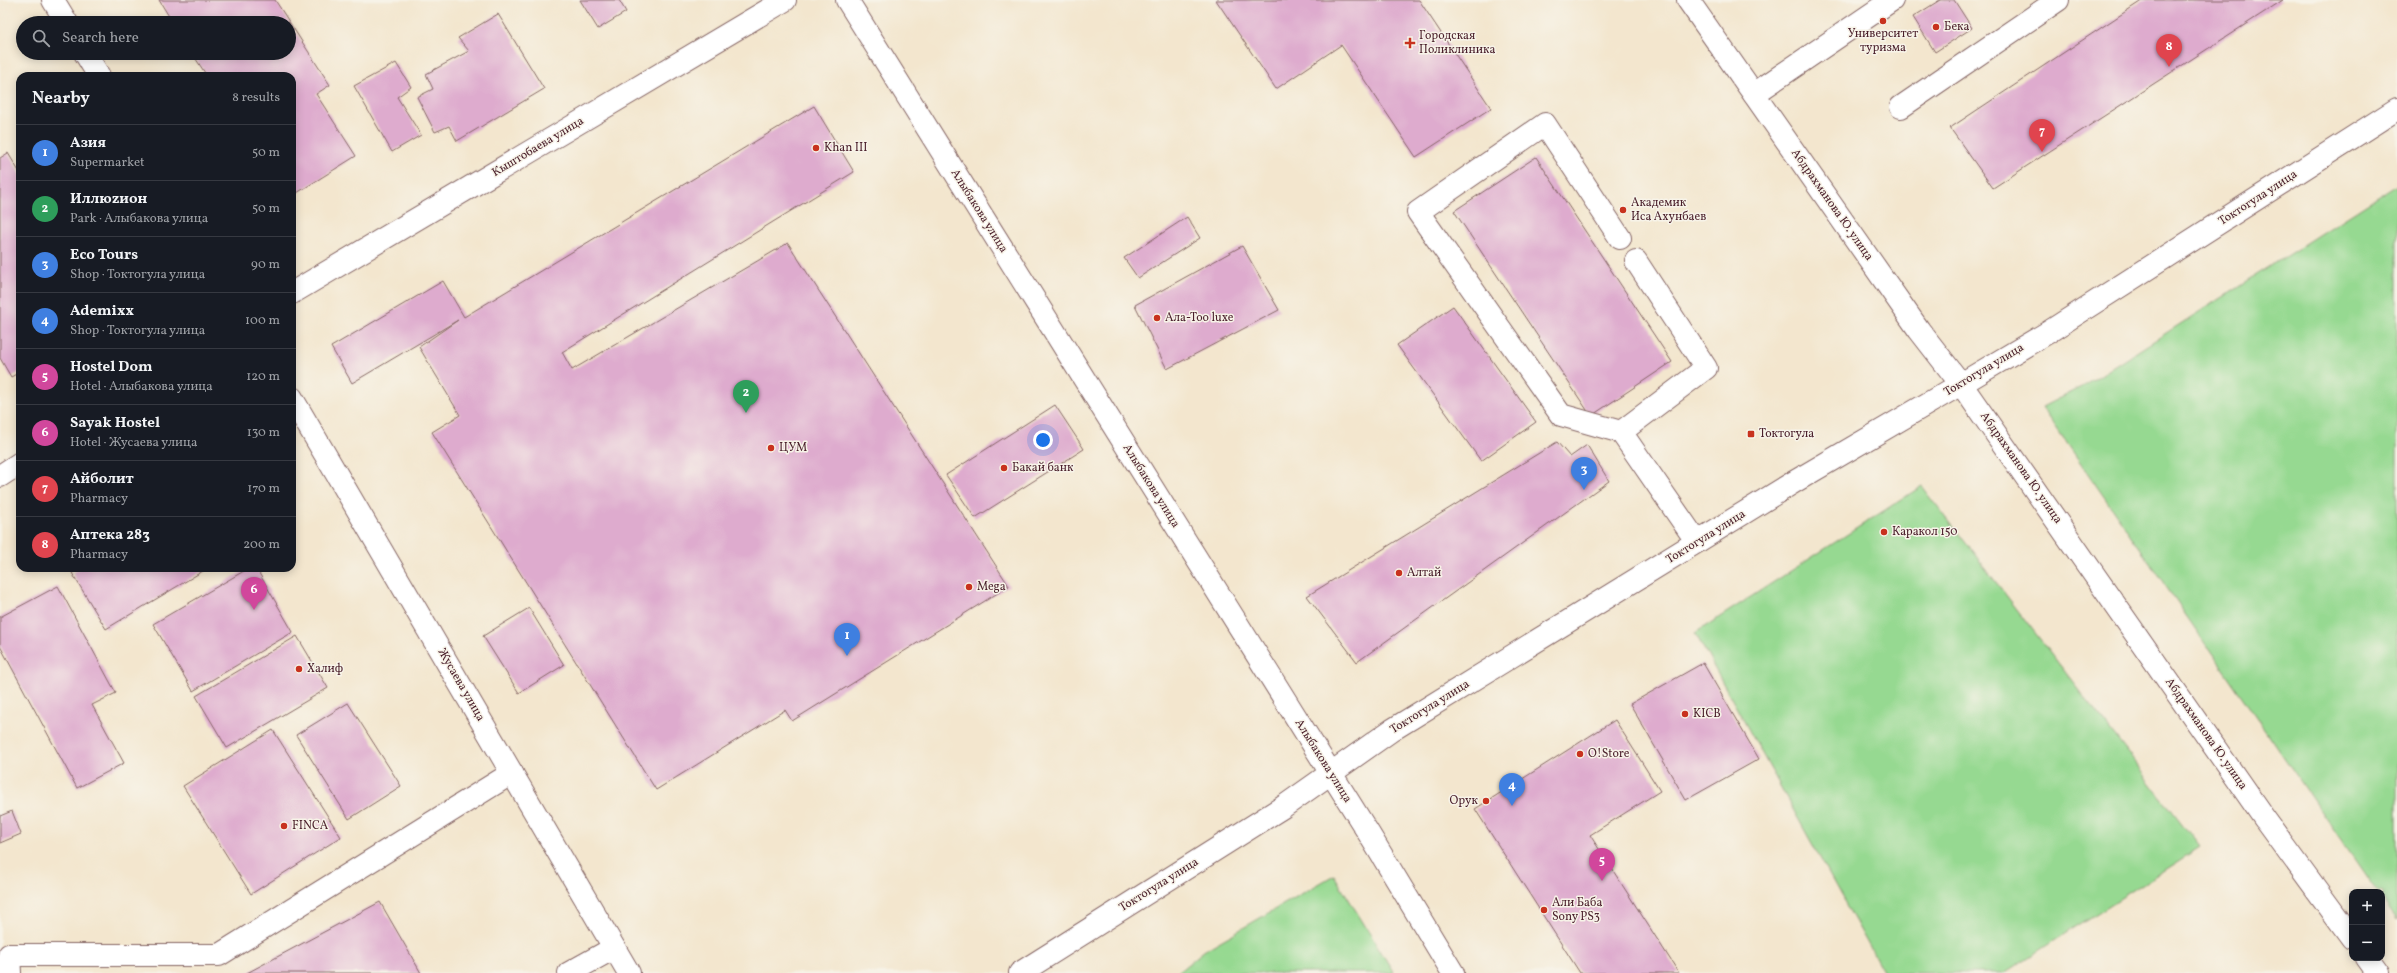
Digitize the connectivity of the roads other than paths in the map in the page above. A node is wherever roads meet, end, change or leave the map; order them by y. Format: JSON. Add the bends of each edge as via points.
{"nodes":[{"id":1,"x":54,"y":0,"type":"edge"},
{"id":2,"x":785,"y":0,"type":"edge"},
{"id":3,"x":848,"y":0,"type":"edge"},
{"id":4,"x":1688,"y":0,"type":"edge"},
{"id":5,"x":1892,"y":0,"type":"edge"},
{"id":6,"x":2058,"y":0,"type":"edge"},
{"id":7,"x":63,"y":16,"type":"edge"},
{"id":8,"x":89,"y":60,"type":"edge"},
{"id":9,"x":97,"y":72,"type":"edge"},
{"id":10,"x":1754,"y":94,"type":"junction"},
{"id":11,"x":1901,"y":107,"type":"dead end"},
{"id":12,"x":2397,"y":109,"type":"edge"},
{"id":13,"x":1620,"y":238,"type":"dead end"},
{"id":14,"x":1636,"y":261,"type":"dead end"},
{"id":15,"x":296,"y":292,"type":"edge"},
{"id":16,"x":1961,"y":384,"type":"junction"},
{"id":17,"x":296,"y":405,"type":"edge"},
{"id":18,"x":1622,"y":432,"type":"junction"},
{"id":19,"x":16,"y":466,"type":"edge"},
{"id":20,"x":0,"y":476,"type":"edge"},
{"id":21,"x":1697,"y":542,"type":"junction"},
{"id":22,"x":512,"y":773,"type":"junction"},
{"id":23,"x":1330,"y":774,"type":"junction"},
{"id":24,"x":2349,"y":934,"type":"edge"},
{"id":25,"x":614,"y":948,"type":"junction"},
{"id":26,"x":2369,"y":961,"type":"edge"},
{"id":27,"x":10,"y":973,"type":"edge"},
{"id":28,"x":569,"y":973,"type":"edge"},
{"id":29,"x":629,"y":973,"type":"edge"},
{"id":30,"x":1020,"y":973,"type":"edge"},
{"id":31,"x":1453,"y":973,"type":"edge"},
{"id":32,"x":2378,"y":973,"type":"edge"}],
"edges":[{"from":1,"to":7,"type":"main road"},
{"from":2,"to":15,"type":"main road","name":"Кыштобаева улица"},
{"from":3,"to":23,"type":"main road","name":"Алыбакова улица"},
{"from":4,"to":10,"type":"main road","name":"Абдрахманова Ю. улица"},
{"from":5,"to":10,"type":"main road"},
{"from":6,"to":11,"type":"main road"},
{"from":8,"to":9,"type":"main road"},
{"from":10,"to":16,"type":"main road","name":"Абдрахманова Ю. улица","via":[[1919,330]]},
{"from":12,"to":16,"type":"main road","name":"Токтогула улица","via":[[2047,333]]},
{"from":13,"to":18,"type":"main road","via":[[1545,124],[1418,212],[1561,415]]},
{"from":14,"to":18,"type":"main road","via":[[1706,368]]},
{"from":16,"to":21,"type":"main road","name":"Токтогула улица"},
{"from":16,"to":24,"type":"main road","name":"Абдрахманова Ю. улица","via":[[2264,818]]},
{"from":17,"to":22,"type":"main road","name":"Жусаева улица"},
{"from":18,"to":21,"type":"main road"},
{"from":19,"to":20,"type":"main road"},
{"from":21,"to":23,"type":"main road","name":"Токтогула улица","via":[[1392,730]]},
{"from":22,"to":25,"type":"main road","name":"Жусаева улица"},
{"from":22,"to":27,"type":"main road","via":[[219,955],[9,955]]},
{"from":23,"to":30,"type":"main road","name":"Токтогула улица","via":[[1283,807]]},
{"from":23,"to":31,"type":"main road","name":"Алыбакова улица"},
{"from":25,"to":28,"type":"main road"},
{"from":25,"to":29,"type":"main road","name":"Жусаева улица"},
{"from":26,"to":32,"type":"main road"}]}
